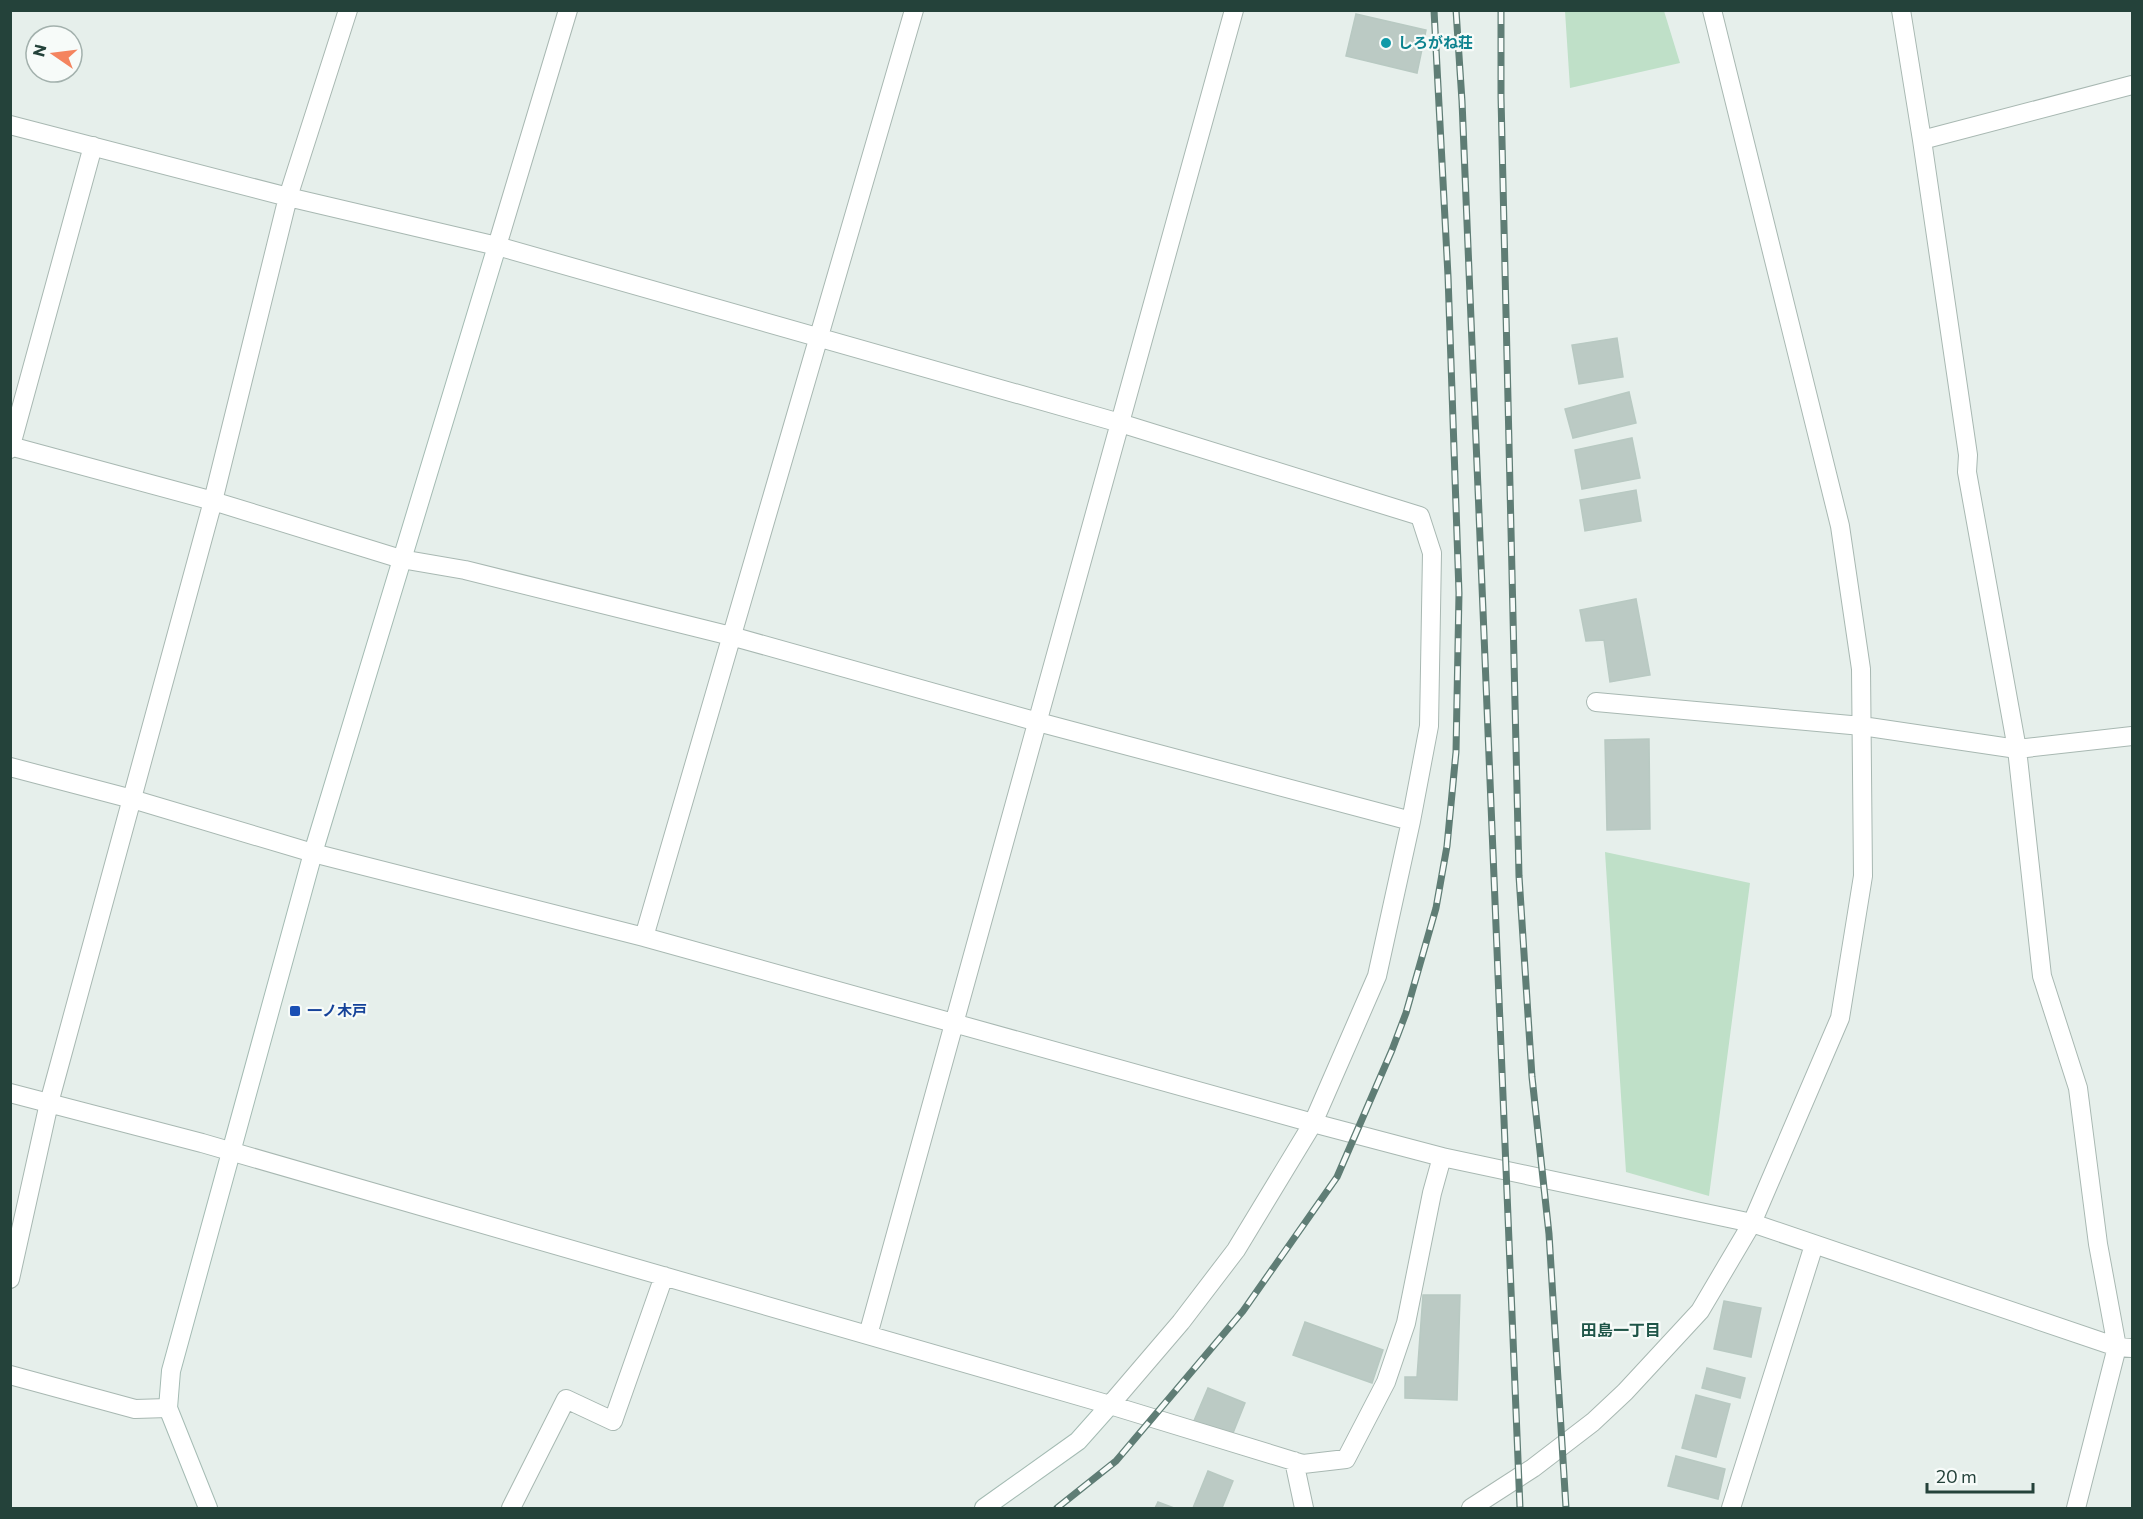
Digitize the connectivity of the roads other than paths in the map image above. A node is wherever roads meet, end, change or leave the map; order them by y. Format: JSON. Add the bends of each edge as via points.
{"nodes":[{"id":1,"x":348,"y":10,"type":"edge"},
{"id":2,"x":568,"y":10,"type":"edge"},
{"id":3,"x":914,"y":10,"type":"edge"},
{"id":4,"x":1234,"y":10,"type":"edge"},
{"id":5,"x":1712,"y":10,"type":"edge"},
{"id":6,"x":1901,"y":10,"type":"edge"},
{"id":7,"x":2133,"y":85,"type":"edge"},
{"id":8,"x":10,"y":125,"type":"edge"},
{"id":9,"x":1922,"y":140,"type":"junction"},
{"id":10,"x":93,"y":146,"type":"junction"},
{"id":11,"x":288,"y":197,"type":"junction"},
{"id":12,"x":497,"y":246,"type":"junction"},
{"id":13,"x":818,"y":337,"type":"junction"},
{"id":14,"x":1120,"y":423,"type":"junction"},
{"id":15,"x":11,"y":447,"type":"edge"},
{"id":16,"x":213,"y":501,"type":"junction"},
{"id":17,"x":401,"y":559,"type":"junction"},
{"id":18,"x":731,"y":636,"type":"junction"},
{"id":19,"x":1596,"y":702,"type":"dead end"},
{"id":20,"x":1038,"y":722,"type":"junction"},
{"id":21,"x":1862,"y":726,"type":"junction"},
{"id":22,"x":2133,"y":736,"type":"edge"},
{"id":23,"x":2017,"y":748,"type":"junction"},
{"id":24,"x":10,"y":767,"type":"edge"},
{"id":25,"x":132,"y":799,"type":"junction"},
{"id":26,"x":1411,"y":821,"type":"junction"},
{"id":27,"x":313,"y":853,"type":"junction"},
{"id":28,"x":644,"y":937,"type":"junction"},
{"id":29,"x":954,"y":1023,"type":"junction"},
{"id":30,"x":10,"y":1093,"type":"edge"},
{"id":31,"x":49,"y":1103,"type":"junction"},
{"id":32,"x":1313,"y":1123,"type":"junction"},
{"id":33,"x":231,"y":1152,"type":"junction"},
{"id":34,"x":1442,"y":1157,"type":"junction"},
{"id":35,"x":1752,"y":1223,"type":"junction"},
{"id":36,"x":1814,"y":1245,"type":"junction"},
{"id":37,"x":664,"y":1276,"type":"junction"},
{"id":38,"x":10,"y":1279,"type":"edge"},
{"id":39,"x":868,"y":1335,"type":"junction"},
{"id":40,"x":2125,"y":1348,"type":"edge"},
{"id":41,"x":10,"y":1375,"type":"edge"},
{"id":42,"x":1110,"y":1405,"type":"junction"},
{"id":43,"x":168,"y":1408,"type":"junction"},
{"id":44,"x":1294,"y":1461,"type":"junction"},
{"id":45,"x":208,"y":1509,"type":"edge"},
{"id":46,"x":511,"y":1509,"type":"edge"},
{"id":47,"x":984,"y":1509,"type":"edge"},
{"id":48,"x":1304,"y":1509,"type":"edge"},
{"id":49,"x":1471,"y":1509,"type":"edge"},
{"id":50,"x":1731,"y":1509,"type":"edge"},
{"id":51,"x":2076,"y":1509,"type":"edge"}],
"edges":[{"from":1,"to":11,"type":"street"},
{"from":2,"to":12,"type":"street"},
{"from":3,"to":13,"type":"street"},
{"from":4,"to":14,"type":"street"},
{"from":5,"to":21,"type":"street","via":[[1840,526],[1861,669]]},
{"from":6,"to":9,"type":"street"},
{"from":7,"to":9,"type":"street"},
{"from":8,"to":10,"type":"street"},
{"from":9,"to":23,"type":"street","via":[[1968,455],[1967,472]]},
{"from":10,"to":11,"type":"street"},
{"from":10,"to":15,"type":"street"},
{"from":11,"to":12,"type":"street"},
{"from":11,"to":16,"type":"street"},
{"from":12,"to":13,"type":"street"},
{"from":12,"to":17,"type":"street"},
{"from":13,"to":14,"type":"street"},
{"from":13,"to":18,"type":"street"},
{"from":14,"to":20,"type":"street"},
{"from":14,"to":26,"type":"street","via":[[1420,516],[1432,553],[1429,726]]},
{"from":15,"to":16,"type":"street"},
{"from":16,"to":17,"type":"street"},
{"from":16,"to":25,"type":"street"},
{"from":17,"to":18,"type":"street","via":[[465,570]]},
{"from":17,"to":27,"type":"street"},
{"from":18,"to":20,"type":"street"},
{"from":18,"to":28,"type":"street"},
{"from":19,"to":21,"type":"street"},
{"from":20,"to":26,"type":"street"},
{"from":20,"to":29,"type":"street"},
{"from":21,"to":23,"type":"street"},
{"from":21,"to":35,"type":"street","via":[[1863,876],[1840,1018]]},
{"from":22,"to":23,"type":"street"},
{"from":23,"to":40,"type":"street","via":[[2042,976],[2078,1088],[2098,1244]]},
{"from":24,"to":25,"type":"street"},
{"from":25,"to":27,"type":"street"},
{"from":25,"to":31,"type":"street"},
{"from":26,"to":32,"type":"street","via":[[1377,976]]},
{"from":27,"to":28,"type":"street"},
{"from":27,"to":33,"type":"street"},
{"from":28,"to":29,"type":"street"},
{"from":29,"to":32,"type":"street"},
{"from":29,"to":39,"type":"street"},
{"from":30,"to":31,"type":"street"},
{"from":31,"to":33,"type":"street"},
{"from":31,"to":38,"type":"street"},
{"from":32,"to":34,"type":"street"},
{"from":32,"to":42,"type":"street","via":[[1236,1250]]},
{"from":33,"to":37,"type":"street"},
{"from":33,"to":43,"type":"street","via":[[171,1371]]},
{"from":34,"to":35,"type":"street"},
{"from":34,"to":44,"type":"street","via":[[1406,1323],[1386,1382],[1346,1459],[1303,1464]]},
{"from":35,"to":36,"type":"street"},
{"from":35,"to":49,"type":"street","via":[[1700,1311],[1625,1392],[1533,1468]]},
{"from":36,"to":40,"type":"street"},
{"from":36,"to":50,"type":"street"},
{"from":37,"to":39,"type":"street"},
{"from":37,"to":46,"type":"street","via":[[613,1421],[566,1399]]},
{"from":39,"to":42,"type":"street"},
{"from":40,"to":51,"type":"street"},
{"from":41,"to":43,"type":"street","via":[[135,1409]]},
{"from":42,"to":44,"type":"street"},
{"from":42,"to":47,"type":"street","via":[[1078,1441]]},
{"from":43,"to":45,"type":"street"},
{"from":44,"to":48,"type":"street"}]}
